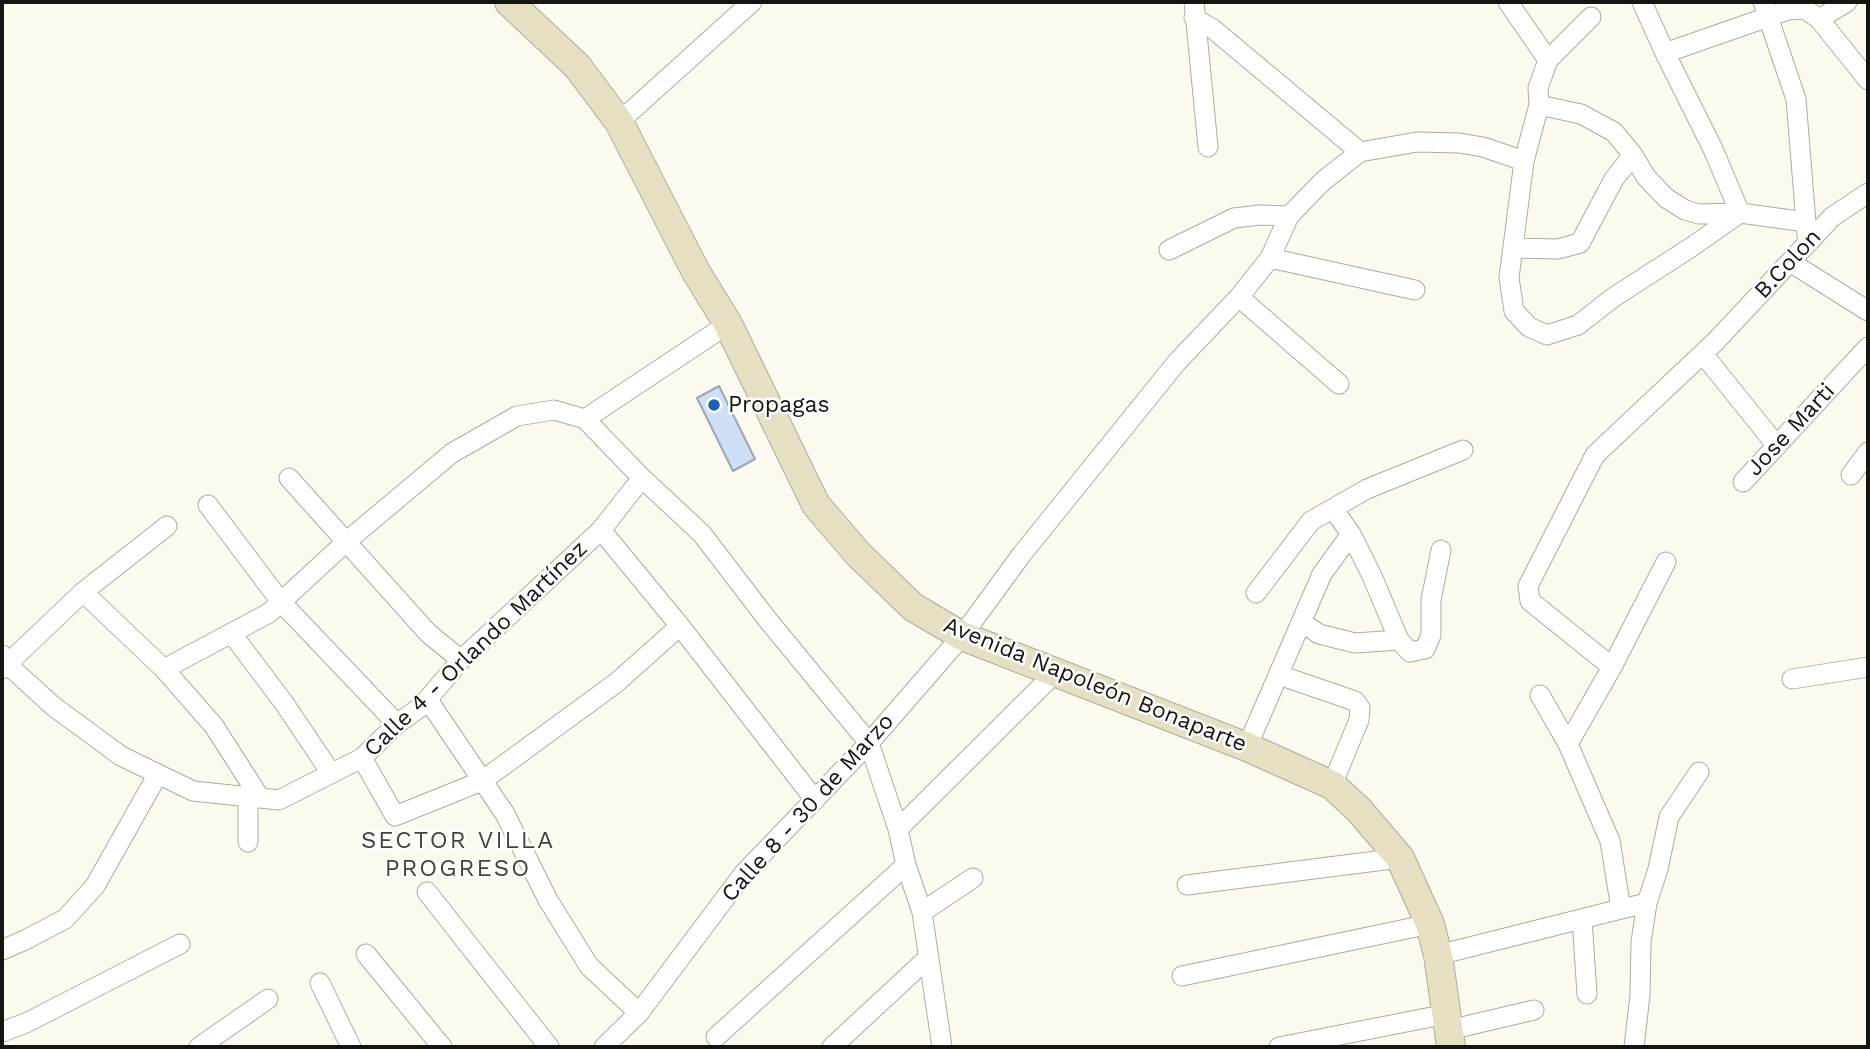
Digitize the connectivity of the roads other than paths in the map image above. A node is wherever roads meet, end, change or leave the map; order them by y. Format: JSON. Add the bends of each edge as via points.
{"nodes":[{"id":1,"x":509,"y":2,"type":"edge"},
{"id":2,"x":752,"y":2,"type":"edge"},
{"id":3,"x":1508,"y":2,"type":"edge"},
{"id":4,"x":1642,"y":2,"type":"edge"},
{"id":5,"x":1847,"y":2,"type":"edge"},
{"id":6,"x":1765,"y":9,"type":"edge"},
{"id":7,"x":1194,"y":10,"type":"edge"},
{"id":8,"x":1591,"y":17,"type":"dead end"},
{"id":9,"x":1819,"y":19,"type":"junction"},
{"id":10,"x":1665,"y":53,"type":"junction"},
{"id":11,"x":1548,"y":61,"type":"junction"},
{"id":12,"x":1868,"y":80,"type":"edge"},
{"id":13,"x":1539,"y":105,"type":"junction"},
{"id":14,"x":619,"y":122,"type":"junction"},
{"id":15,"x":1208,"y":147,"type":"dead end"},
{"id":16,"x":1360,"y":152,"type":"junction"},
{"id":17,"x":1633,"y":155,"type":"junction"},
{"id":18,"x":1524,"y":161,"type":"junction"},
{"id":19,"x":1868,"y":194,"type":"edge"},
{"id":20,"x":1740,"y":213,"type":"junction"},
{"id":21,"x":1289,"y":216,"type":"junction"},
{"id":22,"x":1806,"y":222,"type":"junction"},
{"id":23,"x":1808,"y":243,"type":"junction"},
{"id":24,"x":1513,"y":248,"type":"junction"},
{"id":25,"x":1170,"y":250,"type":"dead end"},
{"id":26,"x":1270,"y":258,"type":"junction"},
{"id":27,"x":1790,"y":262,"type":"junction"},
{"id":28,"x":1415,"y":290,"type":"dead end"},
{"id":29,"x":1239,"y":297,"type":"junction"},
{"id":30,"x":1868,"y":311,"type":"edge"},
{"id":31,"x":728,"y":324,"type":"junction"},
{"id":32,"x":1868,"y":347,"type":"edge"},
{"id":33,"x":1709,"y":348,"type":"junction"},
{"id":34,"x":1339,"y":384,"type":"dead end"},
{"id":35,"x":585,"y":419,"type":"junction"},
{"id":36,"x":1777,"y":446,"type":"junction"},
{"id":37,"x":1463,"y":450,"type":"dead end"},
{"id":38,"x":1868,"y":452,"type":"edge"},
{"id":39,"x":1850,"y":475,"type":"dead end"},
{"id":40,"x":289,"y":478,"type":"dead end"},
{"id":41,"x":642,"y":478,"type":"junction"},
{"id":42,"x":1743,"y":482,"type":"dead end"},
{"id":43,"x":208,"y":505,"type":"dead end"},
{"id":44,"x":1333,"y":509,"type":"junction"},
{"id":45,"x":167,"y":526,"type":"dead end"},
{"id":46,"x":601,"y":530,"type":"junction"},
{"id":47,"x":1351,"y":534,"type":"junction"},
{"id":48,"x":347,"y":541,"type":"junction"},
{"id":49,"x":1441,"y":550,"type":"dead end"},
{"id":50,"x":1666,"y":562,"type":"dead end"},
{"id":51,"x":83,"y":592,"type":"junction"},
{"id":52,"x":1256,"y":593,"type":"dead end"},
{"id":53,"x":281,"y":602,"type":"junction"},
{"id":54,"x":1303,"y":623,"type":"junction"},
{"id":55,"x":680,"y":626,"type":"junction"},
{"id":56,"x":232,"y":634,"type":"junction"},
{"id":57,"x":962,"y":636,"type":"junction"},
{"id":58,"x":1399,"y":640,"type":"junction"},
{"id":59,"x":461,"y":660,"type":"junction"},
{"id":60,"x":4,"y":663,"type":"edge"},
{"id":61,"x":1612,"y":667,"type":"junction"},
{"id":62,"x":1868,"y":667,"type":"edge"},
{"id":63,"x":164,"y":669,"type":"junction"},
{"id":64,"x":1056,"y":672,"type":"junction"},
{"id":65,"x":1279,"y":675,"type":"junction"},
{"id":66,"x":1792,"y":679,"type":"dead end"},
{"id":67,"x":1540,"y":695,"type":"dead end"},
{"id":68,"x":428,"y":700,"type":"junction"},
{"id":69,"x":397,"y":724,"type":"junction"},
{"id":70,"x":869,"y":743,"type":"junction"},
{"id":71,"x":1568,"y":744,"type":"junction"},
{"id":72,"x":1247,"y":747,"type":"junction"},
{"id":73,"x":362,"y":758,"type":"junction"},
{"id":74,"x":1699,"y":772,"type":"dead end"},
{"id":75,"x":331,"y":773,"type":"junction"},
{"id":76,"x":159,"y":774,"type":"junction"},
{"id":77,"x":482,"y":780,"type":"junction"},
{"id":78,"x":1332,"y":785,"type":"junction"},
{"id":79,"x":254,"y":797,"type":"junction"},
{"id":80,"x":815,"y":800,"type":"junction"},
{"id":81,"x":898,"y":829,"type":"junction"},
{"id":82,"x":248,"y":842,"type":"dead end"},
{"id":83,"x":1400,"y":858,"type":"junction"},
{"id":84,"x":906,"y":865,"type":"junction"},
{"id":85,"x":973,"y":878,"type":"dead end"},
{"id":86,"x":1186,"y":885,"type":"dead end"},
{"id":87,"x":427,"y":892,"type":"dead end"},
{"id":88,"x":1647,"y":903,"type":"junction"},
{"id":89,"x":1620,"y":909,"type":"junction"},
{"id":90,"x":922,"y":912,"type":"junction"},
{"id":91,"x":1581,"y":919,"type":"junction"},
{"id":92,"x":1430,"y":924,"type":"junction"},
{"id":93,"x":180,"y":944,"type":"dead end"},
{"id":94,"x":2,"y":950,"type":"edge"},
{"id":95,"x":366,"y":954,"type":"dead end"},
{"id":96,"x":1438,"y":955,"type":"junction"},
{"id":97,"x":929,"y":957,"type":"junction"},
{"id":98,"x":1182,"y":976,"type":"dead end"},
{"id":99,"x":320,"y":983,"type":"dead end"},
{"id":100,"x":1587,"y":994,"type":"dead end"},
{"id":101,"x":268,"y":999,"type":"dead end"},
{"id":102,"x":1534,"y":1010,"type":"dead end"},
{"id":103,"x":639,"y":1013,"type":"junction"},
{"id":104,"x":1449,"y":1030,"type":"edge"},
{"id":105,"x":2,"y":1032,"type":"edge"},
{"id":106,"x":716,"y":1037,"type":"dead end"},
{"id":107,"x":199,"y":1047,"type":"edge"},
{"id":108,"x":351,"y":1047,"type":"edge"},
{"id":109,"x":442,"y":1047,"type":"edge"},
{"id":110,"x":549,"y":1047,"type":"edge"},
{"id":111,"x":604,"y":1047,"type":"edge"},
{"id":112,"x":832,"y":1047,"type":"edge"},
{"id":113,"x":942,"y":1047,"type":"edge"},
{"id":114,"x":1279,"y":1047,"type":"edge"},
{"id":115,"x":1634,"y":1047,"type":"edge"}],
"edges":[{"from":1,"to":14,"type":"main road","name":"Avenida Napoleón Bonaparte","via":[[577,66]]},
{"from":2,"to":14,"type":"street"},
{"from":3,"to":11,"type":"street"},
{"from":4,"to":10,"type":"street"},
{"from":5,"to":9,"type":"street"},
{"from":6,"to":9,"type":"street","via":[[1805,9]]},
{"from":6,"to":10,"type":"street"},
{"from":6,"to":22,"type":"street","via":[[1796,99]]},
{"from":7,"to":15,"type":"street"},
{"from":7,"to":16,"type":"street"},
{"from":8,"to":11,"type":"street"},
{"from":9,"to":12,"type":"street"},
{"from":10,"to":20,"type":"street"},
{"from":11,"to":13,"type":"street","via":[[1538,88]]},
{"from":13,"to":17,"type":"street","via":[[1581,114],[1614,132]]},
{"from":13,"to":18,"type":"street"},
{"from":14,"to":31,"type":"main road","name":"Avenida Napoleón Bonaparte"},
{"from":16,"to":18,"type":"street","via":[[1417,142],[1459,143]]},
{"from":16,"to":21,"type":"street","name":"Calle 8 - 30 de Marzo"},
{"from":17,"to":20,"type":"street","via":[[1646,177],[1685,210]]},
{"from":17,"to":24,"type":"street","via":[[1614,179],[1580,243],[1558,249]]},
{"from":18,"to":24,"type":"street"},
{"from":19,"to":23,"type":"street","name":"B.Colon","via":[[1832,217]]},
{"from":20,"to":22,"type":"street"},
{"from":20,"to":24,"type":"street","via":[[1578,325],[1547,335],[1530,327],[1514,311],[1509,278]]},
{"from":21,"to":25,"type":"street","via":[[1234,218]]},
{"from":21,"to":26,"type":"street","name":"Calle 8 - 30 de Marzo"},
{"from":22,"to":23,"type":"street"},
{"from":23,"to":27,"type":"street","name":"B.Colon"},
{"from":26,"to":28,"type":"street"},
{"from":26,"to":29,"type":"street","name":"Calle 8 - 30 de Marzo"},
{"from":27,"to":30,"type":"street"},
{"from":27,"to":33,"type":"street","name":"B.Colon"},
{"from":29,"to":34,"type":"street"},
{"from":29,"to":57,"type":"street","name":"Calle 8 - 30 de Marzo","via":[[1177,362]]},
{"from":31,"to":35,"type":"street"},
{"from":31,"to":57,"type":"main road","name":"Avenida Napoleón Bonaparte","via":[[816,505],[913,607]]},
{"from":32,"to":36,"type":"street","name":"Jose Marti"},
{"from":33,"to":36,"type":"street"},
{"from":33,"to":61,"type":"street","name":"B.Colon","via":[[1595,455],[1528,586],[1530,601]]},
{"from":35,"to":41,"type":"street"},
{"from":35,"to":48,"type":"street","via":[[554,410],[517,416],[452,453]]},
{"from":36,"to":42,"type":"street","name":"Jose Marti"},
{"from":37,"to":44,"type":"street","via":[[1367,489]]},
{"from":38,"to":39,"type":"street"},
{"from":40,"to":48,"type":"street"},
{"from":41,"to":46,"type":"street","name":"Calle 4 - Orlando Martínez"},
{"from":41,"to":70,"type":"street","via":[[702,534]]},
{"from":43,"to":53,"type":"street"},
{"from":44,"to":47,"type":"street"},
{"from":44,"to":52,"type":"street","via":[[1311,521]]},
{"from":45,"to":51,"type":"street"},
{"from":46,"to":55,"type":"street"},
{"from":46,"to":59,"type":"street","name":"Calle 4 - Orlando Martínez"},
{"from":47,"to":54,"type":"street","via":[[1322,574]]},
{"from":47,"to":58,"type":"street"},
{"from":48,"to":53,"type":"street"},
{"from":48,"to":59,"type":"street","via":[[428,633]]},
{"from":49,"to":58,"type":"street","via":[[1431,600],[1431,635],[1425,649],[1410,652]]},
{"from":50,"to":61,"type":"street"},
{"from":51,"to":60,"type":"street"},
{"from":51,"to":63,"type":"street"},
{"from":53,"to":56,"type":"street"},
{"from":53,"to":69,"type":"street"},
{"from":54,"to":58,"type":"street","via":[[1319,634],[1355,643]]},
{"from":54,"to":65,"type":"street"},
{"from":55,"to":77,"type":"street","via":[[616,682]]},
{"from":55,"to":80,"type":"street"},
{"from":56,"to":63,"type":"street"},
{"from":56,"to":75,"type":"street"},
{"from":57,"to":64,"type":"main road","name":"Avenida Napoleón Bonaparte"},
{"from":57,"to":70,"type":"street","name":"Calle 8 - 30 de Marzo"},
{"from":59,"to":68,"type":"street","name":"Calle 4 - Orlando Martínez"},
{"from":60,"to":76,"type":"street","name":"Calle 4 - Orlando Martínez","via":[[121,756]]},
{"from":61,"to":71,"type":"street"},
{"from":62,"to":66,"type":"street"},
{"from":63,"to":79,"type":"street","via":[[214,726]]},
{"from":64,"to":72,"type":"main road","name":"Avenida Napoleón Bonaparte"},
{"from":64,"to":81,"type":"street"},
{"from":65,"to":72,"type":"street"},
{"from":65,"to":78,"type":"street","via":[[1355,701],[1360,708]]},
{"from":67,"to":71,"type":"street"},
{"from":68,"to":69,"type":"street","name":"Calle 4 - Orlando Martínez"},
{"from":68,"to":77,"type":"street"},
{"from":69,"to":73,"type":"street","name":"Calle 4 - Orlando Martínez"},
{"from":70,"to":80,"type":"street","name":"Calle 8 - 30 de Marzo"},
{"from":70,"to":81,"type":"street"},
{"from":71,"to":89,"type":"street","via":[[1610,841]]},
{"from":72,"to":78,"type":"main road","name":"Avenida Napoleón Bonaparte"},
{"from":73,"to":75,"type":"street","name":"Calle 4 - Orlando Martínez"},
{"from":73,"to":77,"type":"street","via":[[395,816]]},
{"from":74,"to":88,"type":"street","via":[[1669,817]]},
{"from":75,"to":79,"type":"street","name":"Calle 4 - Orlando Martínez","via":[[279,800]]},
{"from":76,"to":79,"type":"street","name":"Calle 4 - Orlando Martínez","via":[[193,791]]},
{"from":76,"to":94,"type":"street","via":[[94,886],[65,919]]},
{"from":77,"to":103,"type":"street","via":[[589,966]]},
{"from":78,"to":83,"type":"main road","name":"Avenida Napoleón Bonaparte"},
{"from":79,"to":82,"type":"street"},
{"from":80,"to":103,"type":"street","name":"Calle 8 - 30 de Marzo","via":[[744,873]]},
{"from":81,"to":84,"type":"street"},
{"from":83,"to":86,"type":"street"},
{"from":83,"to":92,"type":"main road","name":"Avenida Napoleón Bonaparte"},
{"from":84,"to":90,"type":"street"},
{"from":84,"to":106,"type":"street"},
{"from":85,"to":90,"type":"street"},
{"from":87,"to":110,"type":"street"},
{"from":88,"to":89,"type":"street"},
{"from":88,"to":115,"type":"street"},
{"from":89,"to":91,"type":"street"},
{"from":90,"to":97,"type":"street"},
{"from":91,"to":96,"type":"street"},
{"from":91,"to":100,"type":"street"},
{"from":92,"to":96,"type":"main road","name":"Avenida Napoleón Bonaparte"},
{"from":92,"to":98,"type":"street"},
{"from":93,"to":105,"type":"street"},
{"from":95,"to":109,"type":"street"},
{"from":96,"to":104,"type":"main road","name":"Avenida Napoleón Bonaparte"},
{"from":97,"to":112,"type":"street"},
{"from":97,"to":113,"type":"street"},
{"from":99,"to":108,"type":"street"},
{"from":101,"to":107,"type":"street"},
{"from":102,"to":104,"type":"street"},
{"from":103,"to":111,"type":"street","name":"Calle 8 - 30 de Marzo"},
{"from":104,"to":114,"type":"street"}]}
